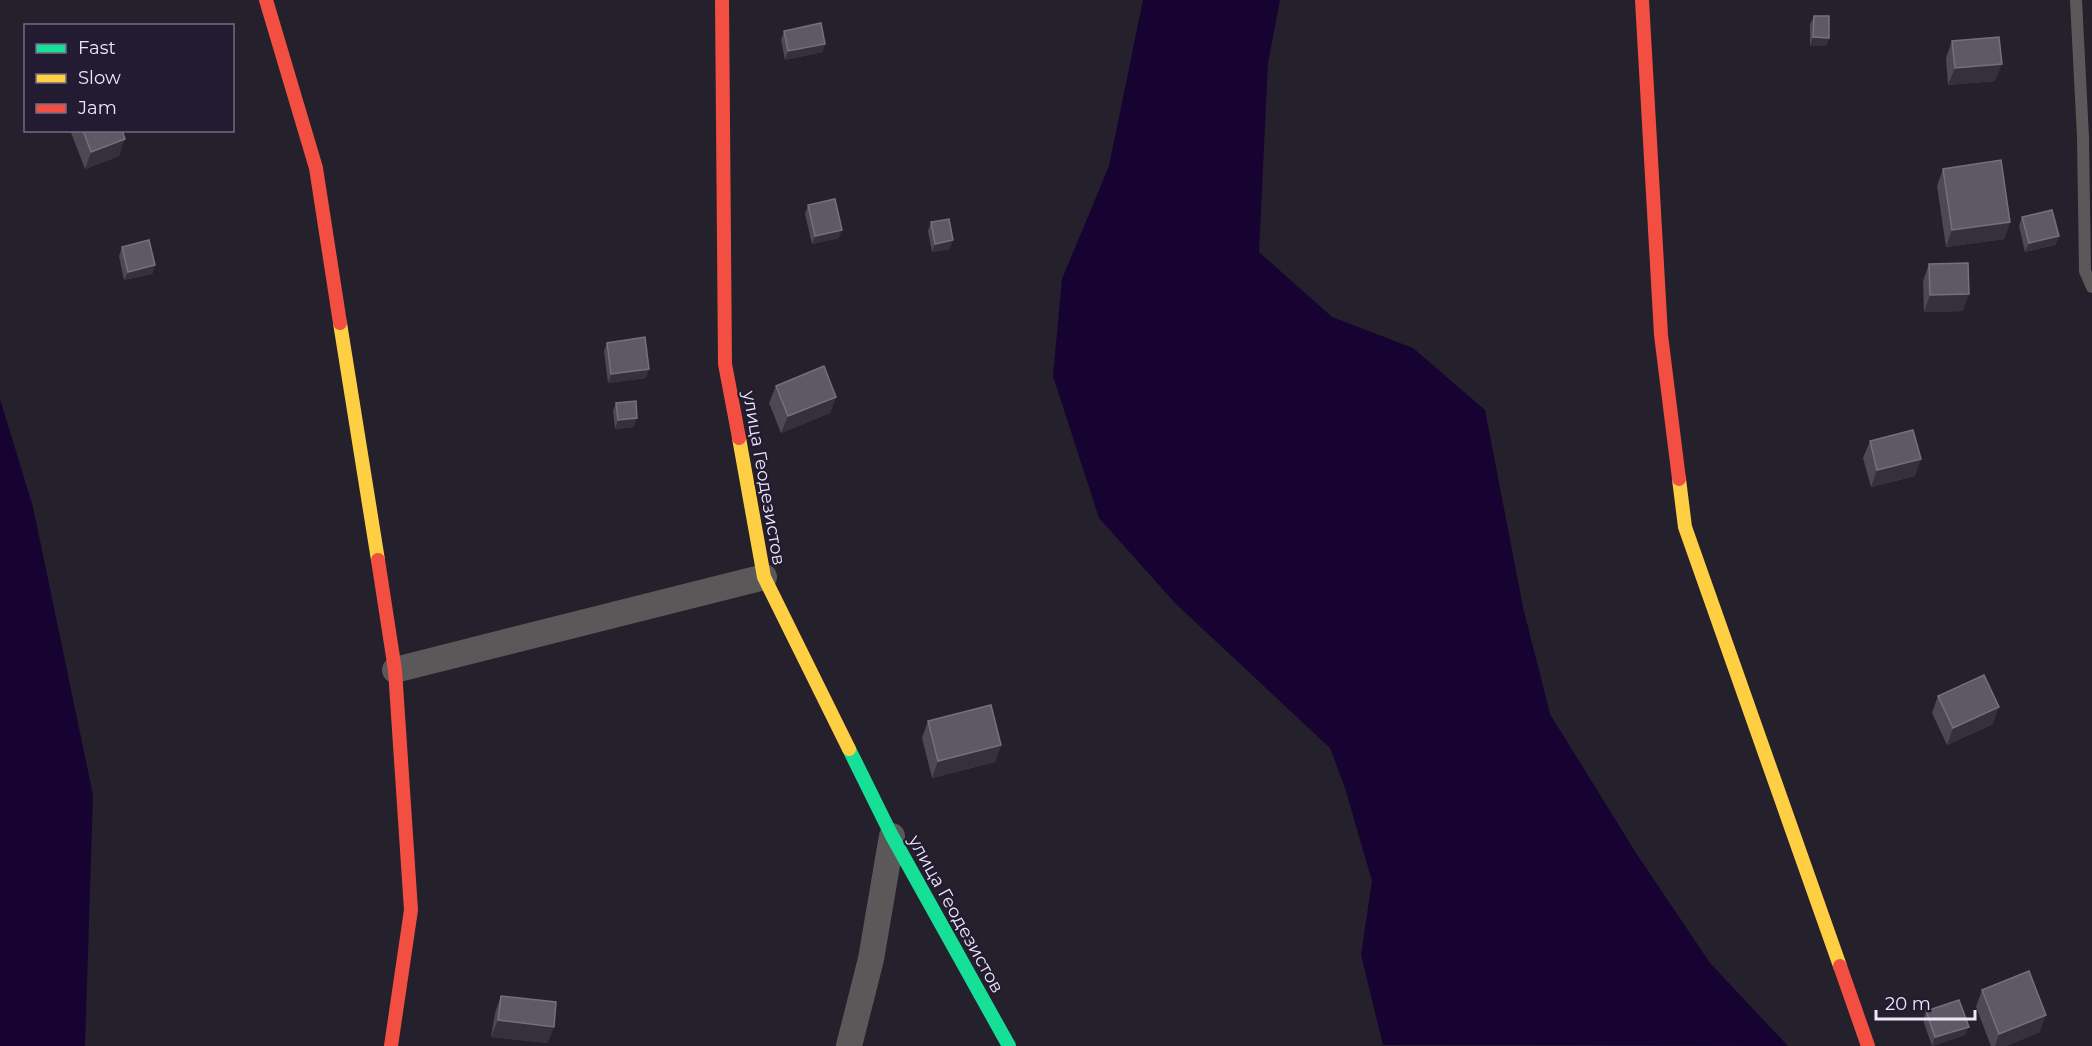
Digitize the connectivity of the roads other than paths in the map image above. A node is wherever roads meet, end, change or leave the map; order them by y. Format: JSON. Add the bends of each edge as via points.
{"nodes":[{"id":1,"x":266,"y":0,"type":"edge"},
{"id":2,"x":722,"y":0,"type":"edge"},
{"id":3,"x":1642,"y":0,"type":"edge"},
{"id":4,"x":2076,"y":0,"type":"edge"},
{"id":5,"x":2092,"y":287,"type":"edge"},
{"id":6,"x":764,"y":577,"type":"junction"},
{"id":7,"x":395,"y":670,"type":"junction"},
{"id":8,"x":892,"y":836,"type":"junction"},
{"id":9,"x":391,"y":1046,"type":"edge"},
{"id":10,"x":849,"y":1046,"type":"edge"},
{"id":11,"x":1010,"y":1046,"type":"edge"},
{"id":12,"x":1868,"y":1046,"type":"edge"}],
"edges":[{"from":1,"to":7,"type":"street","via":[[316,168]]},
{"from":2,"to":6,"type":"street","name":"улица Геодезистов","via":[[725,364]]},
{"from":3,"to":12,"type":"street","via":[[1661,335],[1685,527]]},
{"from":4,"to":5,"type":"lane","via":[[2085,271]]},
{"from":6,"to":7,"type":"street"},
{"from":6,"to":8,"type":"street","name":"улица Геодезистов"},
{"from":7,"to":9,"type":"street","via":[[411,910]]},
{"from":8,"to":10,"type":"street","via":[[871,959]]},
{"from":8,"to":11,"type":"street","name":"улица Геодезистов"}]}
